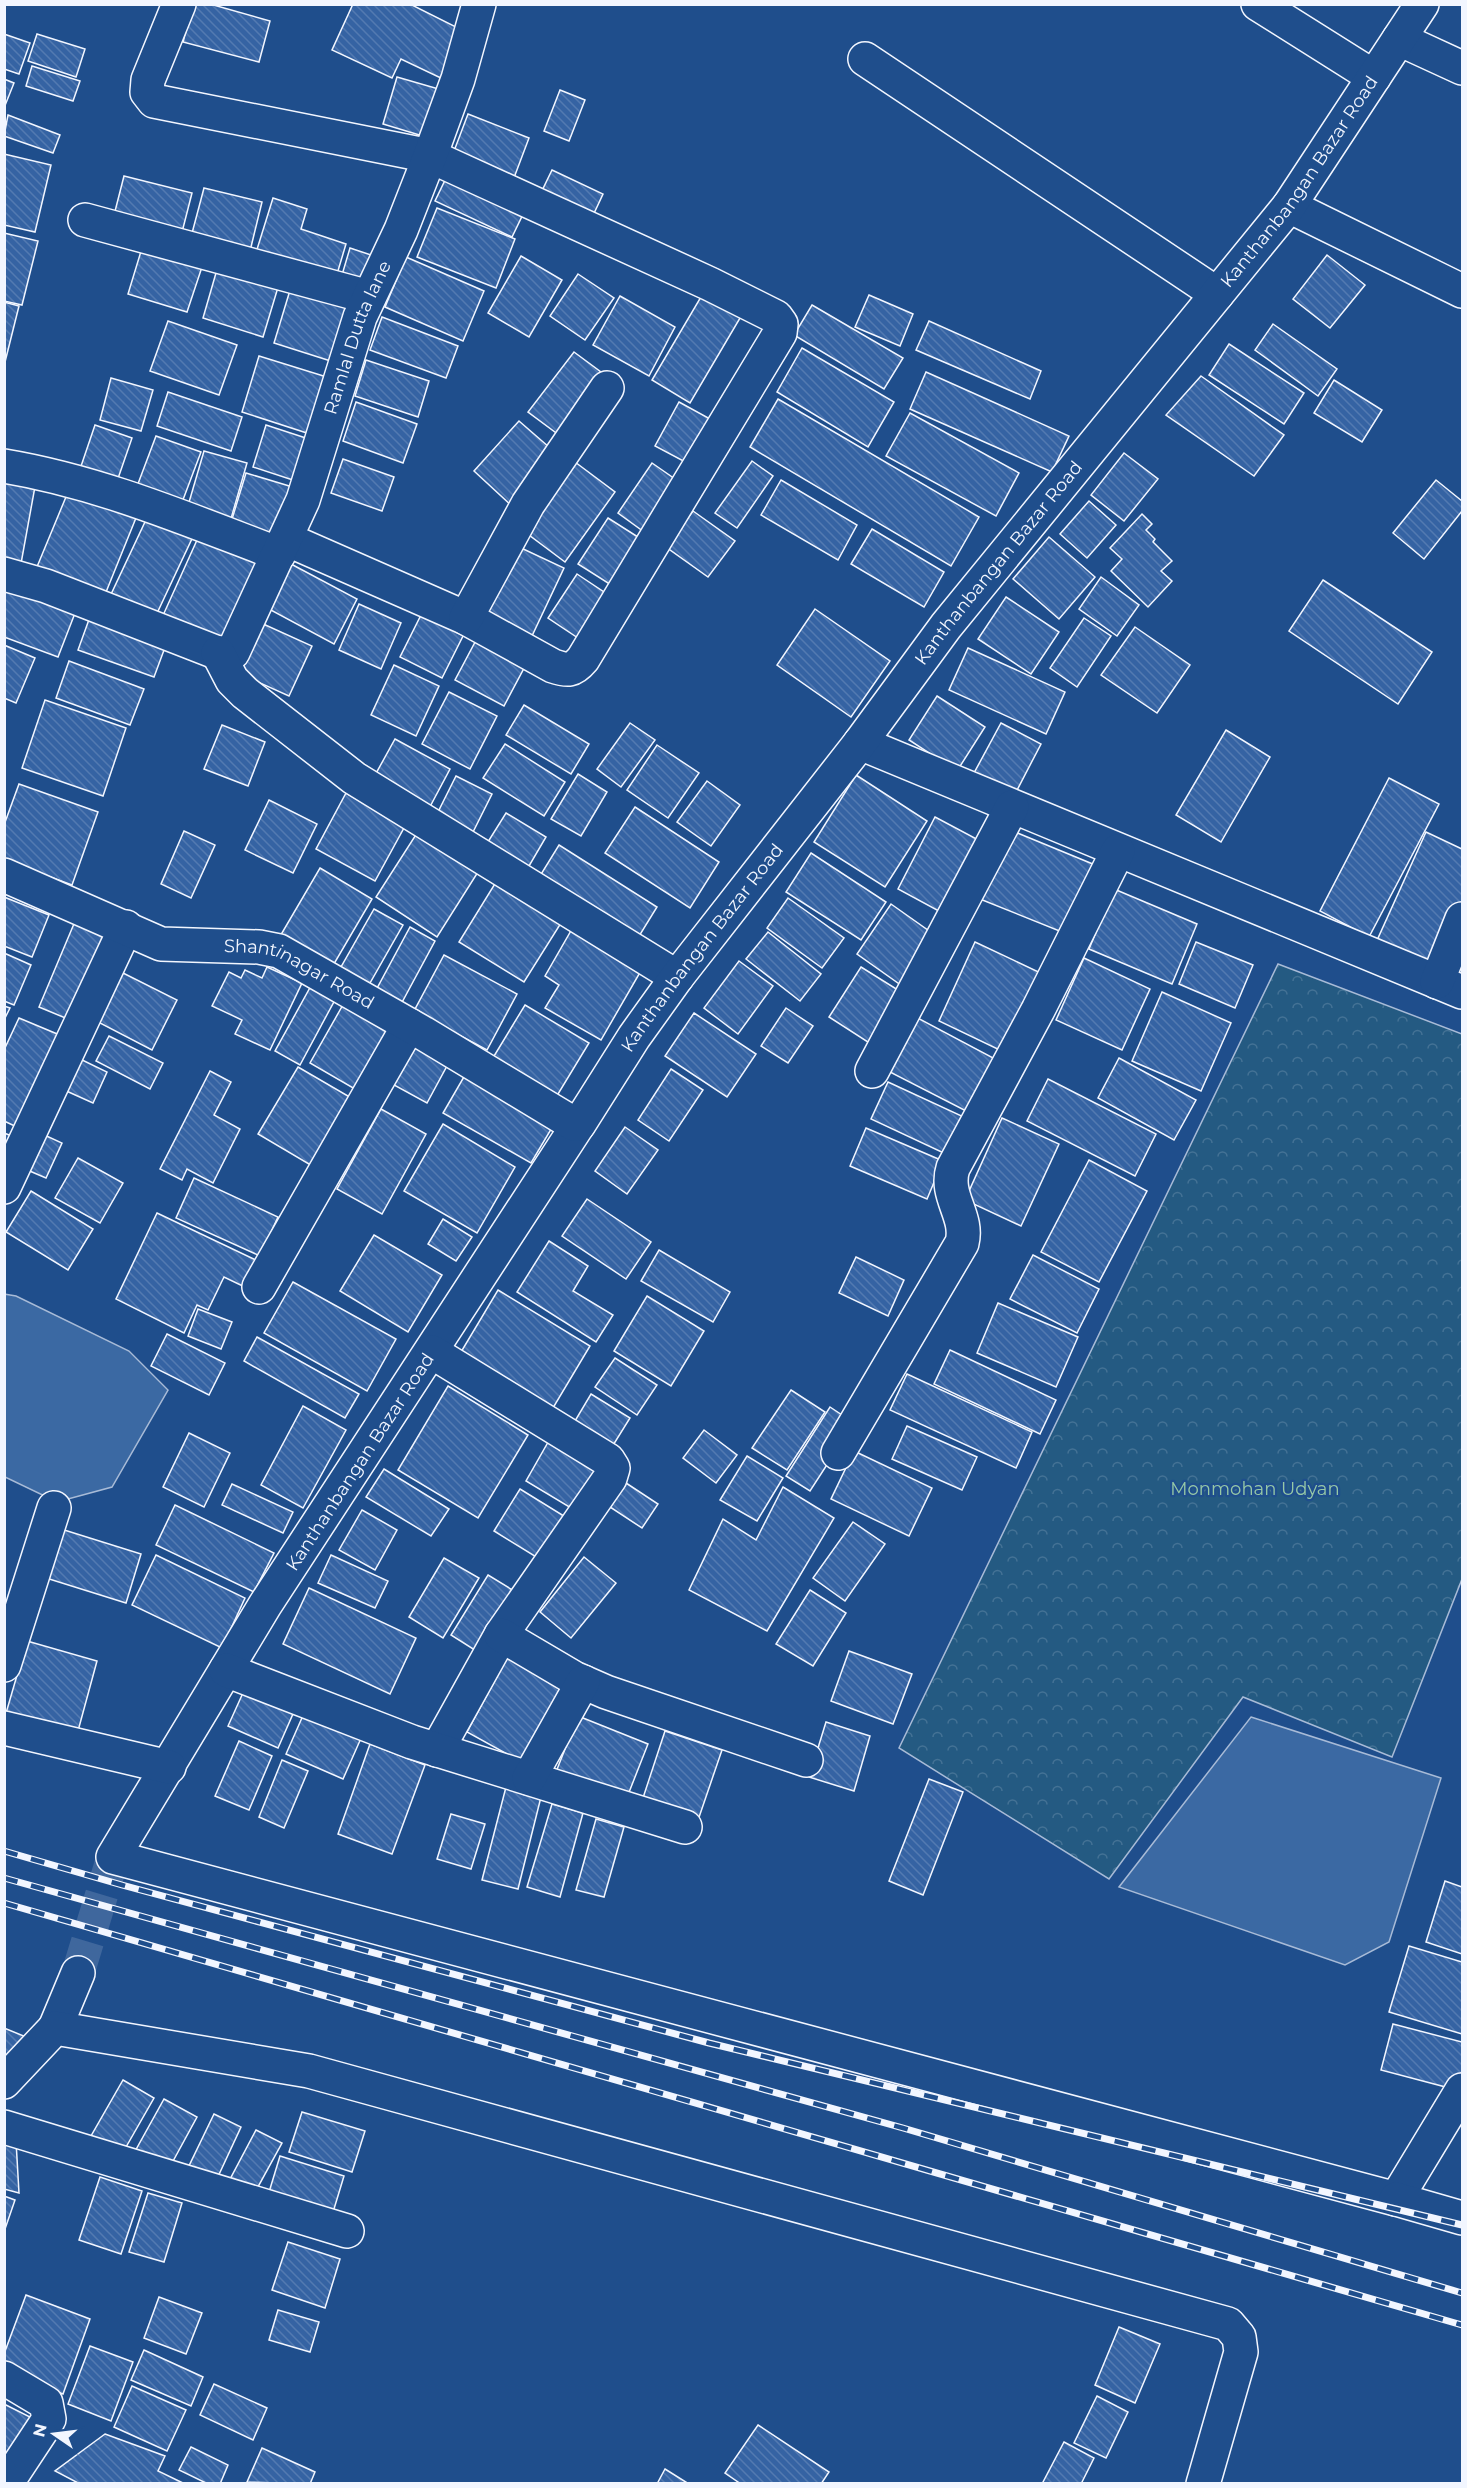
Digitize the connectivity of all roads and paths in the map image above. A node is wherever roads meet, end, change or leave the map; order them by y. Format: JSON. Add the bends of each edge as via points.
{"nodes":[{"id":1,"x":179,"y":4,"type":"edge"},
{"id":2,"x":479,"y":4,"type":"edge"},
{"id":3,"x":1258,"y":4,"type":"edge"},
{"id":4,"x":1422,"y":4,"type":"edge"},
{"id":5,"x":1399,"y":39,"type":"junction"},
{"id":6,"x":865,"y":59,"type":"dead end"},
{"id":7,"x":1462,"y":68,"type":"edge"},
{"id":8,"x":1374,"y":77,"type":"junction"},
{"id":9,"x":430,"y":156,"type":"junction"},
{"id":10,"x":1289,"y":206,"type":"junction"},
{"id":11,"x":85,"y":220,"type":"dead end"},
{"id":12,"x":1462,"y":291,"type":"edge"},
{"id":13,"x":1217,"y":294,"type":"junction"},
{"id":14,"x":369,"y":297,"type":"junction"},
{"id":15,"x":607,"y":388,"type":"dead end"},
{"id":16,"x":4,"y":466,"type":"edge"},
{"id":17,"x":282,"y":547,"type":"junction"},
{"id":18,"x":4,"y":574,"type":"edge"},
{"id":19,"x":466,"y":618,"type":"junction"},
{"id":20,"x":218,"y":653,"type":"junction"},
{"id":21,"x":860,"y":743,"type":"junction"},
{"id":22,"x":1012,"y":807,"type":"junction"},
{"id":23,"x":1118,"y":850,"type":"junction"},
{"id":24,"x":4,"y":875,"type":"edge"},
{"id":25,"x":1462,"y":919,"type":"edge"},
{"id":26,"x":126,"y":927,"type":"junction"},
{"id":27,"x":677,"y":977,"type":"junction"},
{"id":28,"x":1450,"y":987,"type":"edge"},
{"id":29,"x":409,"y":1025,"type":"junction"},
{"id":30,"x":872,"y":1071,"type":"dead end"},
{"id":31,"x":576,"y":1124,"type":"junction"},
{"id":32,"x":4,"y":1187,"type":"edge"},
{"id":33,"x":259,"y":1287,"type":"dead end"},
{"id":34,"x":432,"y":1352,"type":"junction"},
{"id":35,"x":838,"y":1453,"type":"dead end"},
{"id":36,"x":54,"y":1508,"type":"dead end"},
{"id":37,"x":501,"y":1635,"type":"junction"},
{"id":38,"x":4,"y":1665,"type":"edge"},
{"id":39,"x":226,"y":1671,"type":"junction"},
{"id":40,"x":583,"y":1682,"type":"junction"},
{"id":41,"x":4,"y":1728,"type":"edge"},
{"id":42,"x":437,"y":1750,"type":"junction"},
{"id":43,"x":806,"y":1760,"type":"dead end"},
{"id":44,"x":169,"y":1767,"type":"junction"},
{"id":45,"x":529,"y":1778,"type":"junction"},
{"id":46,"x":685,"y":1827,"type":"dead end"},
{"id":47,"x":78,"y":1973,"type":"tunnel mouth"},
{"id":48,"x":55,"y":2028,"type":"junction"},
{"id":49,"x":4,"y":2082,"type":"edge"},
{"id":50,"x":1462,"y":2090,"type":"edge"},
{"id":51,"x":4,"y":2127,"type":"edge"},
{"id":52,"x":1396,"y":2199,"type":"junction"},
{"id":53,"x":1462,"y":2218,"type":"edge"},
{"id":54,"x":347,"y":2231,"type":"dead end"},
{"id":55,"x":4,"y":2378,"type":"edge"},
{"id":56,"x":6,"y":2484,"type":"edge"},
{"id":57,"x":1203,"y":2484,"type":"edge"}],
"edges":[{"from":1,"to":9,"type":"street","via":[[148,80],[147,92],[154,101]]},
{"from":2,"to":9,"type":"street","name":"Ramlal Dutta lane","via":[[458,79]]},
{"from":3,"to":8,"type":"street"},
{"from":4,"to":5,"type":"street","name":"Kanthanbangan Bazar Road"},
{"from":5,"to":7,"type":"street"},
{"from":5,"to":8,"type":"street","name":"Kanthanbangan Bazar Road"},
{"from":6,"to":13,"type":"street"},
{"from":8,"to":10,"type":"street","name":"Kanthanbangan Bazar Road"},
{"from":9,"to":14,"type":"street","name":"Ramlal Dutta lane"},
{"from":9,"to":19,"type":"street","via":[[710,284],[776,317],[781,324],[780,333],[574,669],[566,671],[553,666]]},
{"from":10,"to":12,"type":"street"},
{"from":10,"to":13,"type":"street","name":"Kanthanbangan Bazar Road"},
{"from":11,"to":14,"type":"street"},
{"from":13,"to":21,"type":"street","name":"Kanthanbangan Bazar Road","via":[[946,626]]},
{"from":14,"to":17,"type":"street","name":"Ramlal Dutta lane","via":[[303,500]]},
{"from":15,"to":19,"type":"street","via":[[528,504]]},
{"from":16,"to":17,"type":"street","via":[[129,496]]},
{"from":17,"to":19,"type":"street"},
{"from":17,"to":20,"type":"street","name":"Ramlal Dutta lane","via":[[233,652]]},
{"from":18,"to":20,"type":"street","via":[[46,586]]},
{"from":20,"to":27,"type":"street","via":[[232,680],[245,693],[354,778]]},
{"from":21,"to":22,"type":"street"},
{"from":21,"to":27,"type":"street","name":"Kanthanbangan Bazar Road"},
{"from":22,"to":23,"type":"street"},
{"from":22,"to":30,"type":"street"},
{"from":23,"to":28,"type":"street"},
{"from":23,"to":35,"type":"street","via":[[953,1168],[949,1184],[964,1226],[962,1243]]},
{"from":24,"to":26,"type":"street","name":"Shantinagar Road"},
{"from":25,"to":28,"type":"street"},
{"from":26,"to":29,"type":"street","name":"Shantinagar Road","via":[[165,945],[279,951]]},
{"from":26,"to":32,"type":"street"},
{"from":27,"to":31,"type":"street","name":"Kanthanbangan Bazar Road"},
{"from":29,"to":31,"type":"street","name":"Shantinagar Road"},
{"from":29,"to":33,"type":"street"},
{"from":31,"to":34,"type":"street","name":"Kanthanbangan Bazar Road"},
{"from":34,"to":37,"type":"street","via":[[608,1460],[613,1468],[610,1478]]},
{"from":34,"to":39,"type":"street","name":"Kanthanbangan Bazar Road","via":[[265,1605]]},
{"from":36,"to":38,"type":"street"},
{"from":37,"to":40,"type":"street"},
{"from":37,"to":42,"type":"street"},
{"from":39,"to":42,"type":"street"},
{"from":39,"to":44,"type":"street","name":"Kanthanbangan Bazar Road"},
{"from":40,"to":43,"type":"street"},
{"from":40,"to":45,"type":"street"},
{"from":41,"to":44,"type":"street"},
{"from":42,"to":45,"type":"street"},
{"from":44,"to":52,"type":"street","name":"Kanthanbangan Bazar Road","via":[[113,1857]]},
{"from":45,"to":46,"type":"street"},
{"from":47,"to":48,"type":"street"},
{"from":48,"to":49,"type":"street"},
{"from":48,"to":57,"type":"street","via":[[309,2071],[1228,2324],[1239,2337],[1241,2352]]},
{"from":50,"to":52,"type":"street"},
{"from":51,"to":54,"type":"street"},
{"from":52,"to":53,"type":"street"},
{"from":55,"to":56,"type":"street","via":[[46,2403],[49,2419]]}]}
